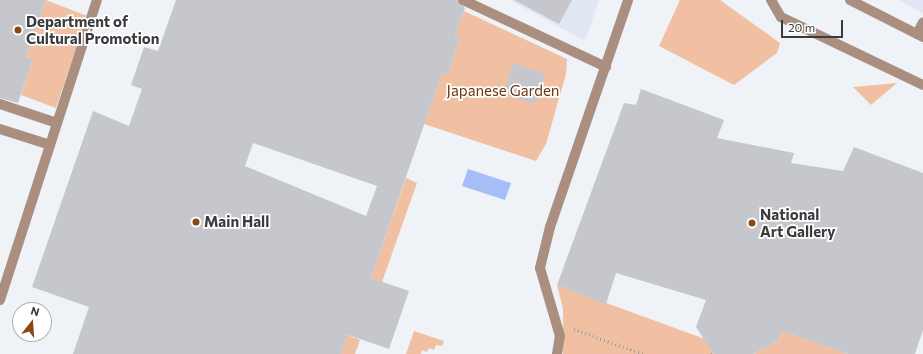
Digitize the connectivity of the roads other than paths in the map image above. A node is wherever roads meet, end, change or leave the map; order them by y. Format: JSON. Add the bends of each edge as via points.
{"nodes":[{"id":1,"x":98,"y":0,"type":"edge"},
{"id":2,"x":463,"y":0,"type":"edge"},
{"id":3,"x":628,"y":0,"type":"edge"},
{"id":4,"x":771,"y":0,"type":"edge"},
{"id":5,"x":850,"y":0,"type":"edge"},
{"id":6,"x":923,"y":22,"type":"edge"},
{"id":7,"x":920,"y":35,"type":"edge"},
{"id":8,"x":606,"y":66,"type":"junction"},
{"id":9,"x":923,"y":85,"type":"edge"},
{"id":10,"x":0,"y":104,"type":"edge"},
{"id":11,"x":57,"y":123,"type":"junction"},
{"id":12,"x":0,"y":129,"type":"edge"},
{"id":13,"x":50,"y":145,"type":"junction"},
{"id":14,"x":0,"y":300,"type":"edge"},
{"id":15,"x":557,"y":354,"type":"edge"}],
"edges":[{"from":1,"to":11,"type":"street"},
{"from":2,"to":8,"type":"street"},
{"from":3,"to":8,"type":"street"},
{"from":4,"to":9,"type":"street","via":[[781,17]]},
{"from":5,"to":7,"type":"street"},
{"from":6,"to":7,"type":"street"},
{"from":8,"to":15,"type":"street","via":[[550,227],[540,268],[560,336]]},
{"from":10,"to":11,"type":"street"},
{"from":11,"to":13,"type":"street"},
{"from":12,"to":13,"type":"street"},
{"from":13,"to":14,"type":"street"}]}
